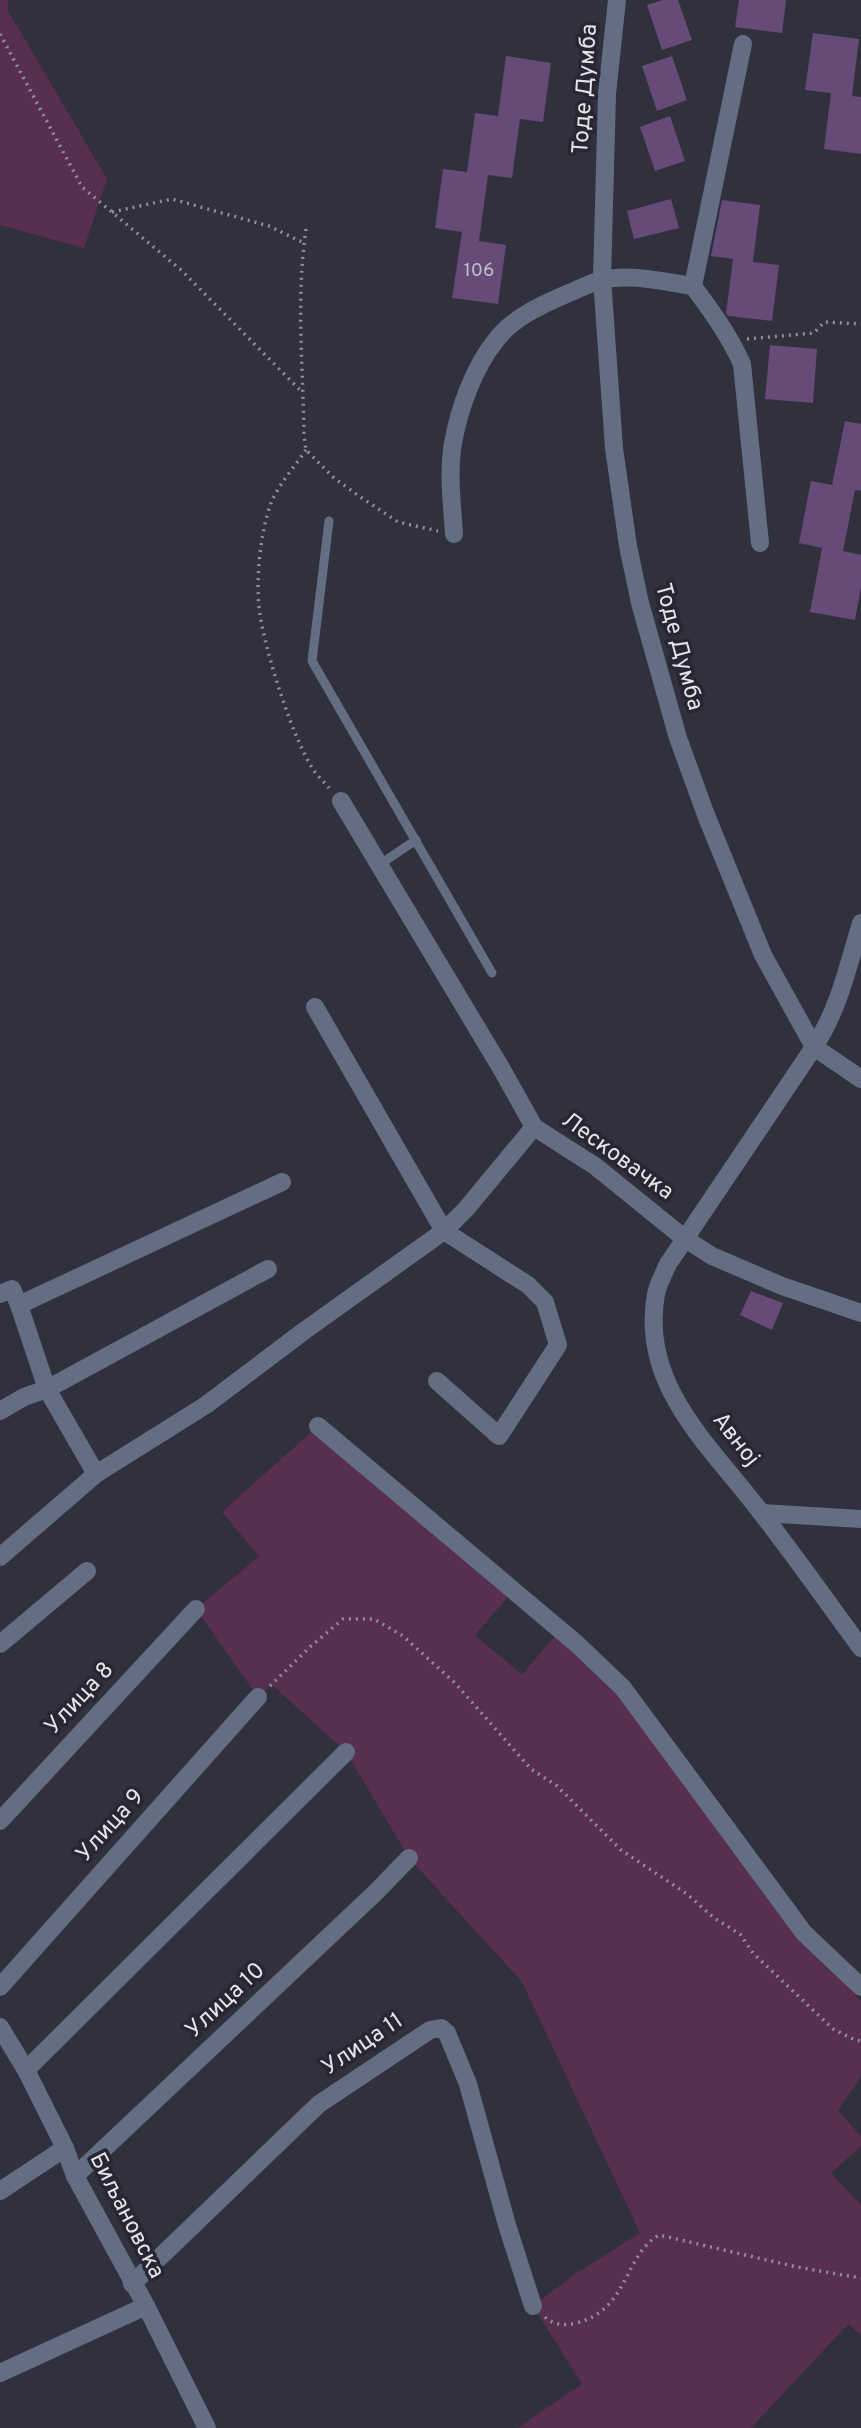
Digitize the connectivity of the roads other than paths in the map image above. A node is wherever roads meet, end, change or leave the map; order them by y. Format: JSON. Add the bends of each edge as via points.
{"nodes":[{"id":1,"x":617,"y":0,"type":"edge"},
{"id":2,"x":743,"y":44,"type":"dead end"},
{"id":3,"x":602,"y":279,"type":"junction"},
{"id":4,"x":692,"y":286,"type":"junction"},
{"id":5,"x":329,"y":521,"type":"dead end"},
{"id":6,"x":454,"y":534,"type":"road end"},
{"id":7,"x":760,"y":543,"type":"dead end"},
{"id":8,"x":341,"y":801,"type":"road end"},
{"id":9,"x":416,"y":840,"type":"junction"},
{"id":10,"x":380,"y":865,"type":"junction"},
{"id":11,"x":861,"y":923,"type":"edge"},
{"id":12,"x":492,"y":973,"type":"dead end"},
{"id":13,"x":315,"y":1007,"type":"dead end"},
{"id":14,"x":814,"y":1046,"type":"junction"},
{"id":15,"x":861,"y":1079,"type":"edge"},
{"id":16,"x":534,"y":1127,"type":"junction"},
{"id":17,"x":282,"y":1182,"type":"dead end"},
{"id":18,"x":444,"y":1231,"type":"junction"},
{"id":19,"x":684,"y":1238,"type":"junction"},
{"id":20,"x":268,"y":1269,"type":"dead end"},
{"id":21,"x":0,"y":1294,"type":"edge"},
{"id":22,"x":19,"y":1305,"type":"junction"},
{"id":23,"x":861,"y":1313,"type":"edge"},
{"id":24,"x":437,"y":1381,"type":"dead end"},
{"id":25,"x":47,"y":1389,"type":"junction"},
{"id":26,"x":0,"y":1411,"type":"edge"},
{"id":27,"x":318,"y":1426,"type":"dead end"},
{"id":28,"x":96,"y":1474,"type":"junction"},
{"id":29,"x":762,"y":1513,"type":"junction"},
{"id":30,"x":861,"y":1519,"type":"edge"},
{"id":31,"x":0,"y":1557,"type":"edge"},
{"id":32,"x":87,"y":1572,"type":"dead end"},
{"id":33,"x":196,"y":1609,"type":"dead end"},
{"id":34,"x":0,"y":1644,"type":"edge"},
{"id":35,"x":861,"y":1648,"type":"edge"},
{"id":36,"x":258,"y":1697,"type":"road end"},
{"id":37,"x":346,"y":1752,"type":"dead end"},
{"id":38,"x":0,"y":1821,"type":"edge"},
{"id":39,"x":408,"y":1858,"type":"dead end"},
{"id":40,"x":861,"y":1986,"type":"edge"},
{"id":41,"x":0,"y":1987,"type":"edge"},
{"id":42,"x":0,"y":2027,"type":"edge"},
{"id":43,"x":6,"y":2053,"type":"edge"},
{"id":44,"x":26,"y":2070,"type":"junction"},
{"id":45,"x":65,"y":2148,"type":"junction"},
{"id":46,"x":75,"y":2176,"type":"junction"},
{"id":47,"x":0,"y":2191,"type":"edge"},
{"id":48,"x":132,"y":2284,"type":"junction"},
{"id":49,"x":146,"y":2306,"type":"junction"},
{"id":50,"x":533,"y":2306,"type":"road end"},
{"id":51,"x":0,"y":2373,"type":"edge"},
{"id":52,"x":208,"y":2428,"type":"edge"}],
"edges":[{"from":1,"to":3,"type":"street","name":"Тоде Думба","via":[[607,94]]},
{"from":2,"to":4,"type":"street"},
{"from":3,"to":4,"type":"street","via":[[640,278]]},
{"from":3,"to":6,"type":"street","via":[[522,317],[496,339],[482,362],[453,443]]},
{"from":3,"to":14,"type":"street","name":"Тоде Думба","via":[[614,448],[628,546],[657,666],[687,764],[763,955]]},
{"from":4,"to":7,"type":"street","via":[[722,324],[742,364]]},
{"from":5,"to":9,"type":"lane","via":[[312,661]]},
{"from":8,"to":10,"type":"street","name":"Лесковачка"},
{"from":9,"to":10,"type":"lane"},
{"from":9,"to":12,"type":"lane"},
{"from":10,"to":16,"type":"street","name":"Лесковачка"},
{"from":11,"to":14,"type":"street","via":[[829,1025]]},
{"from":13,"to":18,"type":"street"},
{"from":14,"to":15,"type":"street"},
{"from":14,"to":19,"type":"street"},
{"from":16,"to":18,"type":"street"},
{"from":16,"to":19,"type":"street","name":"Лесковачка","via":[[595,1166]]},
{"from":17,"to":22,"type":"street"},
{"from":18,"to":24,"type":"street","via":[[528,1285],[545,1302],[558,1345],[499,1436]]},
{"from":18,"to":28,"type":"street","via":[[206,1405]]},
{"from":19,"to":23,"type":"street","name":"Лесковачка","via":[[712,1256],[782,1286]]},
{"from":19,"to":29,"type":"street","name":"Авној","via":[[656,1291],[656,1354],[675,1400]]},
{"from":20,"to":25,"type":"street"},
{"from":21,"to":22,"type":"street","via":[[12,1289]]},
{"from":22,"to":25,"type":"street"},
{"from":25,"to":26,"type":"street"},
{"from":25,"to":28,"type":"street"},
{"from":27,"to":40,"type":"street","via":[[577,1644],[623,1689],[804,1933]]},
{"from":28,"to":31,"type":"street"},
{"from":29,"to":30,"type":"street"},
{"from":29,"to":35,"type":"street","name":"Авној"},
{"from":32,"to":34,"type":"street"},
{"from":33,"to":38,"type":"street","name":"Улица 8"},
{"from":36,"to":41,"type":"street","name":"Улица 9"},
{"from":37,"to":44,"type":"street"},
{"from":39,"to":46,"type":"street","name":"Улица 10"},
{"from":42,"to":43,"type":"street","name":"Биљановска"},
{"from":43,"to":44,"type":"street","name":"Биљановска"},
{"from":44,"to":45,"type":"street","name":"Биљановска"},
{"from":45,"to":46,"type":"street","name":"Биљановска"},
{"from":45,"to":47,"type":"street"},
{"from":46,"to":48,"type":"street","name":"Биљановска"},
{"from":48,"to":49,"type":"street","name":"Биљановска"},
{"from":48,"to":50,"type":"street","name":"Улица 11","via":[[318,2104],[430,2030],[441,2028],[468,2084]]},
{"from":49,"to":51,"type":"street"},
{"from":49,"to":52,"type":"street","name":"Биљановска"}]}
